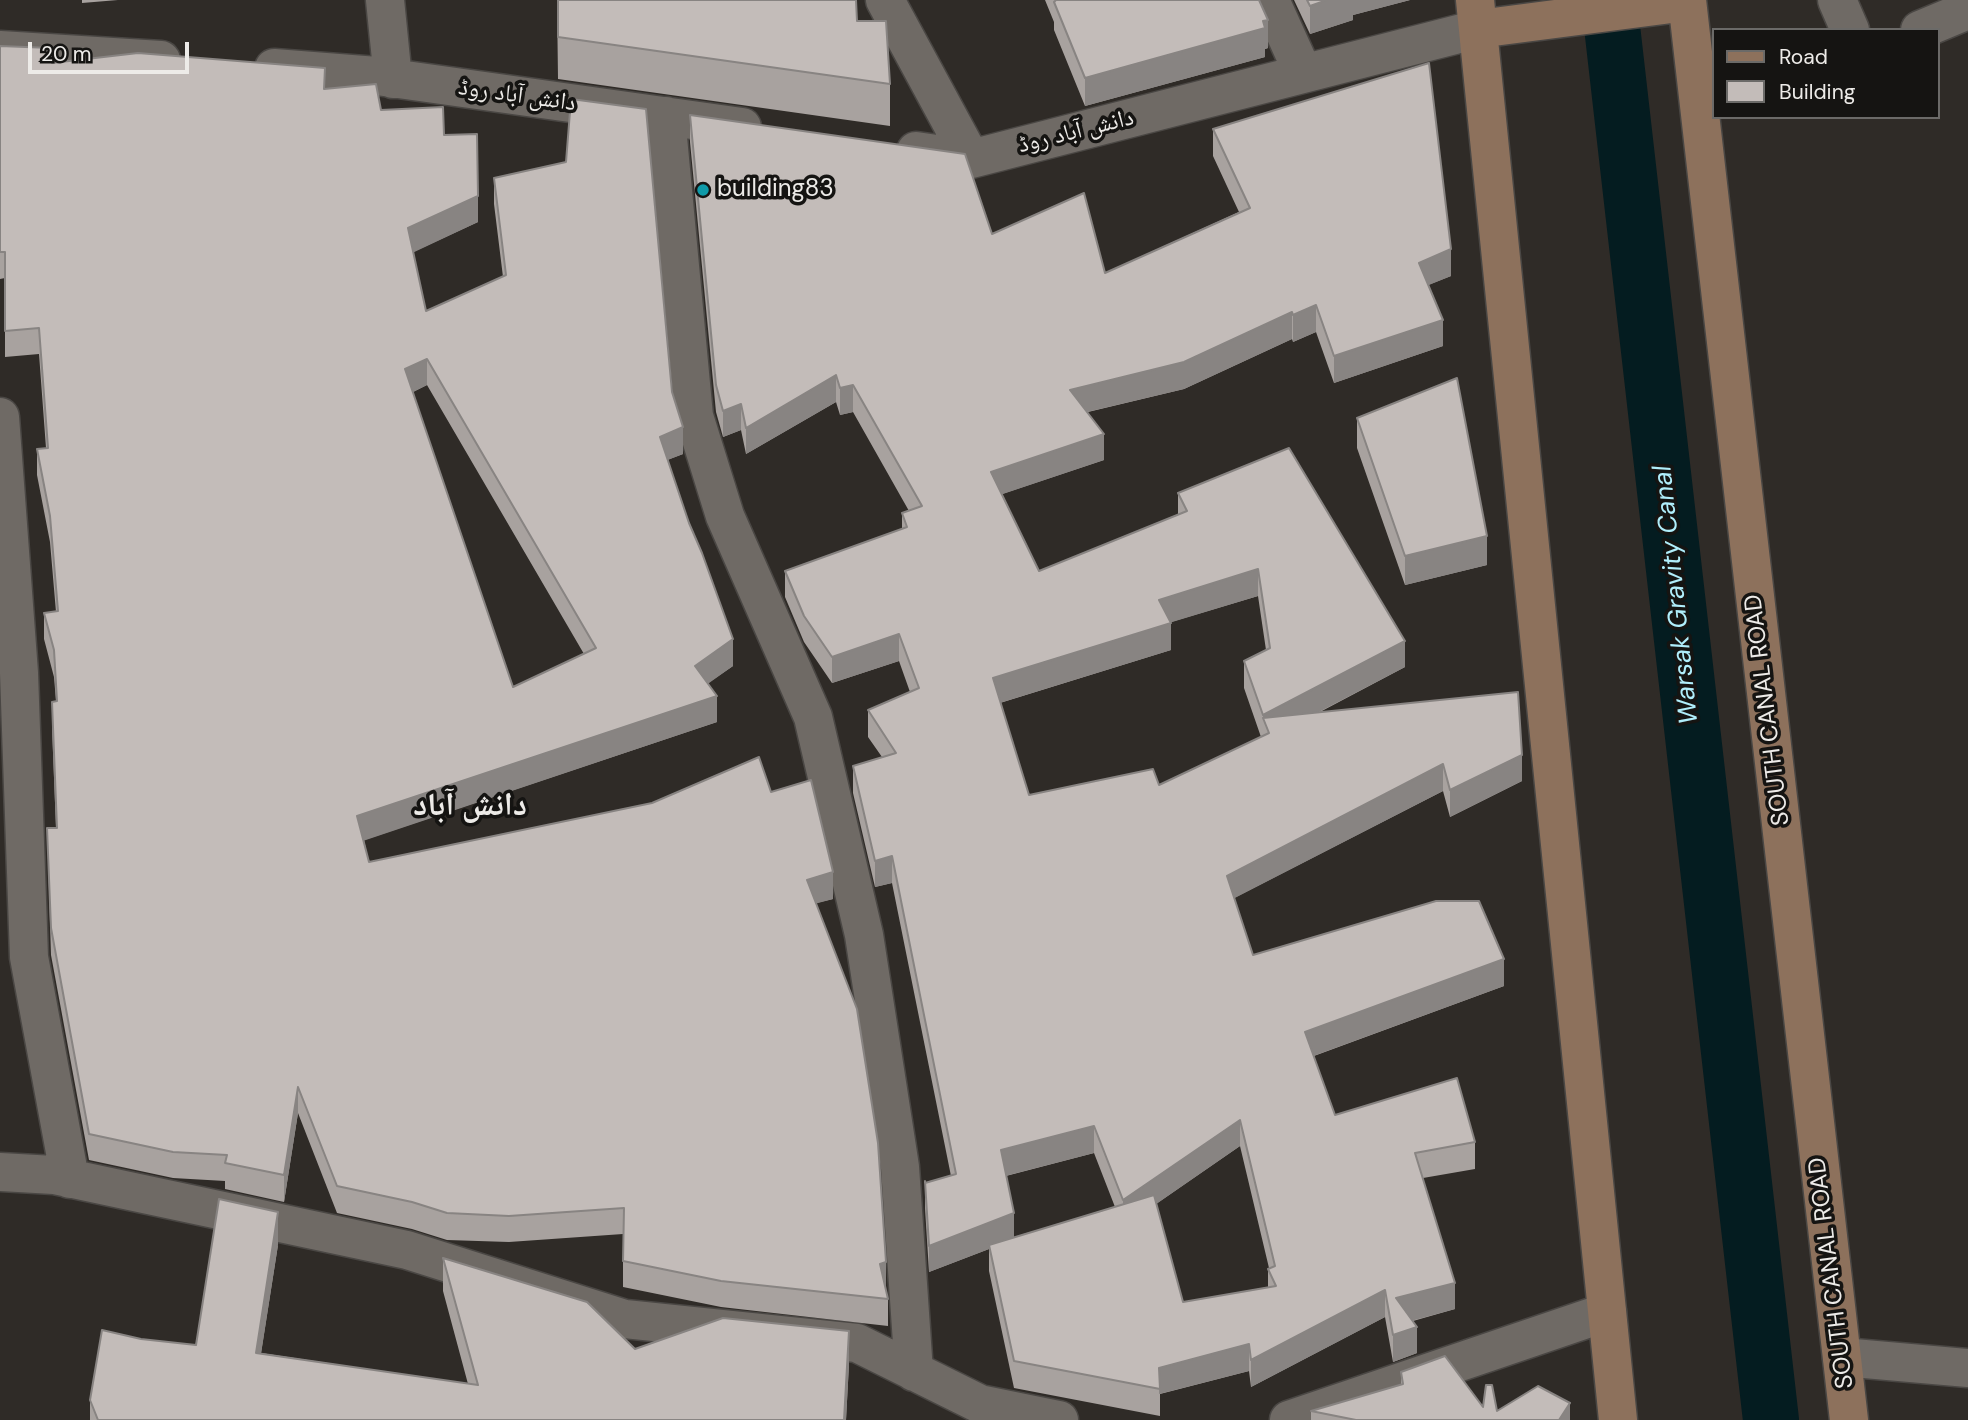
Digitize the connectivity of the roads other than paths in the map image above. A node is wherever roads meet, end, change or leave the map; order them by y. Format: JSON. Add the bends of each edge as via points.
{"nodes":[{"id":1,"x":385,"y":0,"type":"edge"},
{"id":2,"x":885,"y":0,"type":"edge"},
{"id":3,"x":1270,"y":0,"type":"edge"},
{"id":4,"x":1837,"y":0,"type":"edge"},
{"id":5,"x":1687,"y":1,"type":"edge"},
{"id":6,"x":1968,"y":10,"type":"edge"},
{"id":7,"x":1476,"y":14,"type":"edge"},
{"id":8,"x":1849,"y":28,"type":"edge"},
{"id":9,"x":1925,"y":28,"type":"edge"},
{"id":10,"x":0,"y":50,"type":"edge"},
{"id":11,"x":196,"y":62,"type":"edge"},
{"id":12,"x":238,"y":66,"type":"edge"},
{"id":13,"x":1303,"y":73,"type":"junction"},
{"id":14,"x":393,"y":79,"type":"junction"},
{"id":15,"x":666,"y":116,"type":"junction"},
{"id":16,"x":772,"y":131,"type":"edge"},
{"id":17,"x":878,"y":146,"type":"edge"},
{"id":18,"x":971,"y":159,"type":"junction"},
{"id":19,"x":0,"y":418,"type":"edge"},
{"id":20,"x":0,"y":1172,"type":"edge"},
{"id":21,"x":70,"y":1179,"type":"junction"},
{"id":22,"x":1607,"y":1312,"type":"junction"},
{"id":23,"x":1842,"y":1357,"type":"junction"},
{"id":24,"x":1968,"y":1368,"type":"edge"},
{"id":25,"x":914,"y":1372,"type":"junction"},
{"id":26,"x":1059,"y":1420,"type":"edge"},
{"id":27,"x":1289,"y":1420,"type":"edge"},
{"id":28,"x":1618,"y":1420,"type":"edge"},
{"id":29,"x":1849,"y":1420,"type":"edge"}],
"edges":[{"from":1,"to":14,"type":"street"},
{"from":2,"to":18,"type":"street"},
{"from":3,"to":13,"type":"street"},
{"from":4,"to":8,"type":"street"},
{"from":5,"to":7,"type":"main road"},
{"from":5,"to":23,"type":"main road","name":"SOUTH CANAL ROAD"},
{"from":6,"to":9,"type":"street"},
{"from":7,"to":13,"type":"street","name":"دانش آباد روڈ"},
{"from":7,"to":22,"type":"main road"},
{"from":10,"to":11,"type":"street"},
{"from":12,"to":14,"type":"street","name":"دانش آباد روڈ"},
{"from":13,"to":18,"type":"street","name":"دانش آباد روڈ"},
{"from":14,"to":15,"type":"street","name":"دانش آباد روڈ"},
{"from":15,"to":16,"type":"street","name":"دانش آباد روڈ"},
{"from":15,"to":25,"type":"street","via":[[694,416],[725,516],[813,717],[864,935],[900,1167]]},
{"from":17,"to":18,"type":"street","name":"دانش آباد روڈ"},
{"from":19,"to":21,"type":"street","via":[[19,673],[29,957]]},
{"from":20,"to":21,"type":"street"},
{"from":21,"to":25,"type":"street","via":[[407,1250],[625,1319],[857,1343]]},
{"from":22,"to":27,"type":"street"},
{"from":22,"to":28,"type":"main road"},
{"from":23,"to":24,"type":"street"},
{"from":23,"to":29,"type":"main road","name":"SOUTH CANAL ROAD"},
{"from":25,"to":26,"type":"street","via":[[980,1404]]}]}
